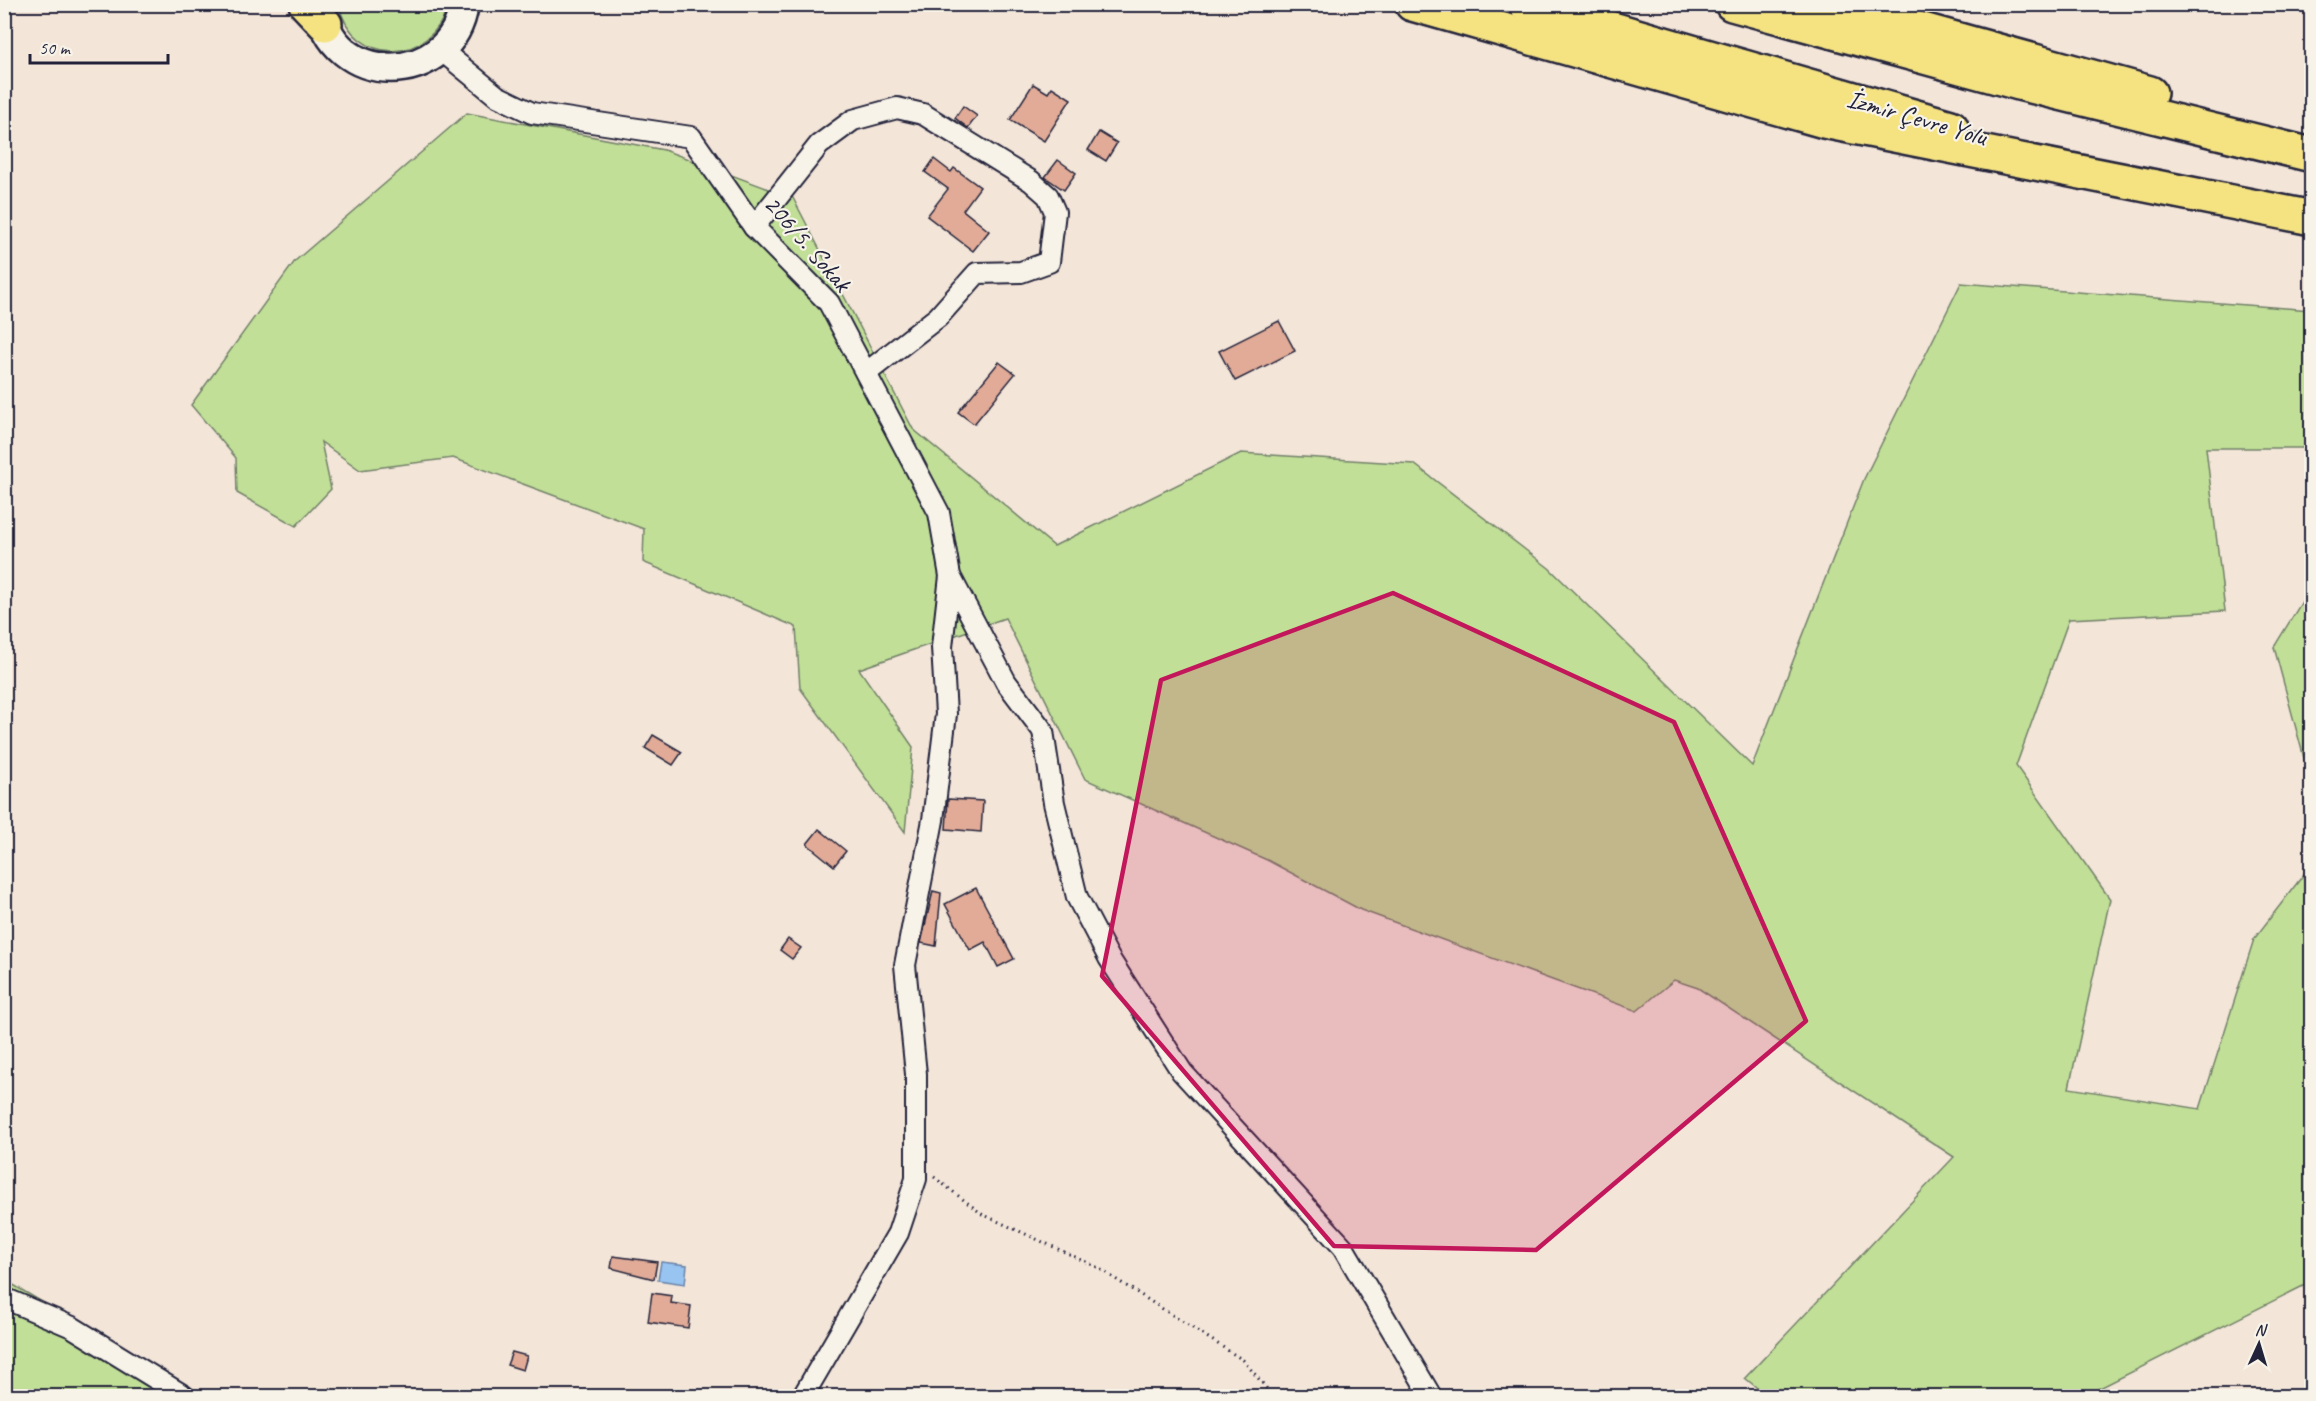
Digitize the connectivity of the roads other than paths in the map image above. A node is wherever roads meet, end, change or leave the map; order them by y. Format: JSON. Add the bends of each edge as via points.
{"nodes":[{"id":1,"x":464,"y":4,"type":"edge"},
{"id":2,"x":1412,"y":4,"type":"edge"},
{"id":3,"x":1526,"y":4,"type":"edge"},
{"id":4,"x":1732,"y":4,"type":"edge"},
{"id":5,"x":1829,"y":4,"type":"edge"},
{"id":6,"x":317,"y":11,"type":"edge"},
{"id":7,"x":441,"y":50,"type":"junction"},
{"id":8,"x":2312,"y":137,"type":"edge"},
{"id":9,"x":2312,"y":155,"type":"edge"},
{"id":10,"x":2312,"y":217,"type":"edge"},
{"id":11,"x":754,"y":227,"type":"junction"},
{"id":12,"x":866,"y":373,"type":"junction"},
{"id":13,"x":950,"y":576,"type":"junction"},
{"id":14,"x":4,"y":1299,"type":"edge"},
{"id":15,"x":184,"y":1396,"type":"edge"},
{"id":16,"x":803,"y":1396,"type":"edge"},
{"id":17,"x":1431,"y":1396,"type":"edge"}],
"edges":[{"from":1,"to":7,"type":"main road","via":[[456,31]]},
{"from":2,"to":10,"type":"highway","via":[[1824,121]]},
{"from":3,"to":10,"type":"highway","name":"İzmir Çevre Yolu","via":[[2018,146]]},
{"from":4,"to":9,"type":"highway","via":[[2019,83]]},
{"from":5,"to":8,"type":"highway"},
{"from":6,"to":7,"type":"main road","via":[[340,47],[363,63],[390,69],[417,64]]},
{"from":7,"to":11,"type":"street","name":"206/5. Sokak","via":[[497,96],[532,113],[692,137]]},
{"from":11,"to":12,"type":"street","name":"206/5. Sokak","via":[[829,303]]},
{"from":11,"to":12,"type":"street","via":[[819,145],[853,120],[897,108],[923,114],[1048,196],[1055,212],[1049,262],[1021,272],[977,273],[938,317]]},
{"from":12,"to":13,"type":"street","name":"206/5. Sokak","via":[[939,513]]},
{"from":13,"to":16,"type":"street","via":[[942,647],[946,714],[933,820],[905,965],[916,1074],[916,1179],[898,1233]]},
{"from":13,"to":17,"type":"street","via":[[1006,682],[1043,731],[1054,803],[1077,897],[1109,958],[1182,1072],[1342,1246]]},
{"from":14,"to":15,"type":"street","via":[[72,1327]]}]}
